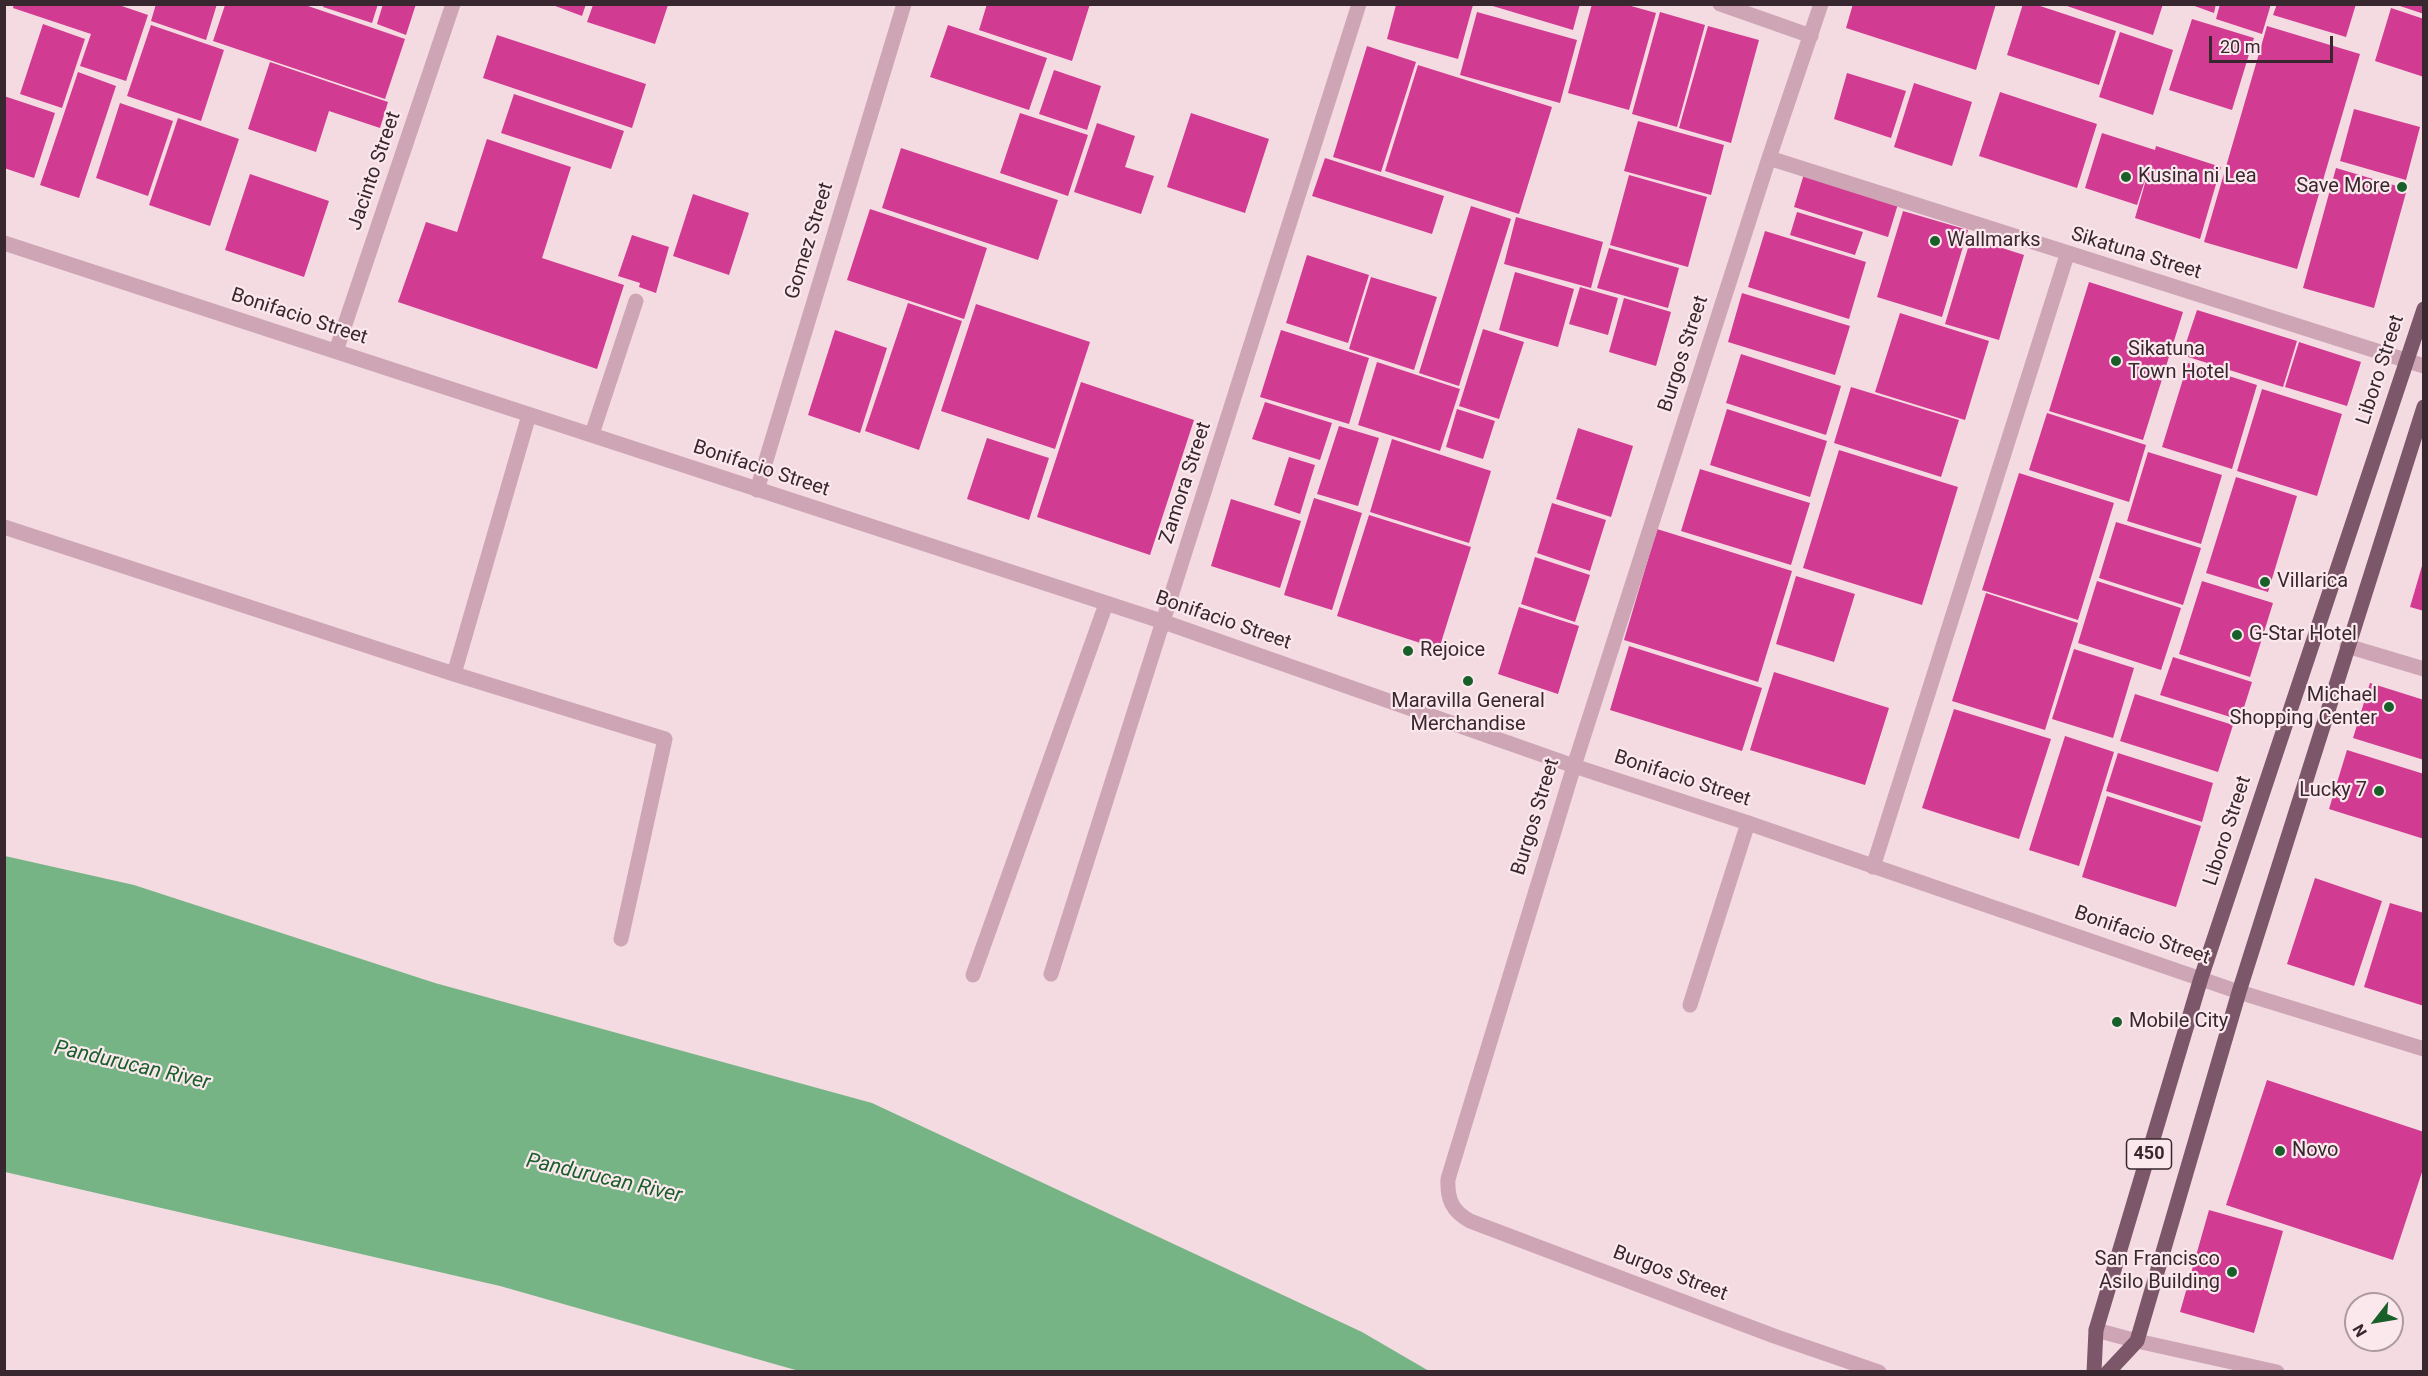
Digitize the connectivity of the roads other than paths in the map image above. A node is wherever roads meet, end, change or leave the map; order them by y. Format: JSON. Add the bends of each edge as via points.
{"nodes":[{"id":1,"x":453,"y":4,"type":"edge"},
{"id":2,"x":904,"y":4,"type":"edge"},
{"id":3,"x":1359,"y":4,"type":"edge"},
{"id":4,"x":1720,"y":4,"type":"edge"},
{"id":5,"x":1821,"y":4,"type":"edge"},
{"id":6,"x":1811,"y":36,"type":"junction"},
{"id":7,"x":1769,"y":158,"type":"junction"},
{"id":8,"x":4,"y":243,"type":"edge"},
{"id":9,"x":2067,"y":255,"type":"junction"},
{"id":10,"x":636,"y":301,"type":"dead end"},
{"id":11,"x":2424,"y":309,"type":"edge"},
{"id":12,"x":336,"y":351,"type":"junction"},
{"id":13,"x":2407,"y":361,"type":"junction"},
{"id":14,"x":2424,"y":366,"type":"edge"},
{"id":15,"x":2424,"y":407,"type":"edge"},
{"id":16,"x":528,"y":415,"type":"junction"},
{"id":17,"x":592,"y":434,"type":"junction"},
{"id":18,"x":757,"y":490,"type":"junction"},
{"id":19,"x":4,"y":527,"type":"edge"},
{"id":20,"x":1106,"y":604,"type":"junction"},
{"id":21,"x":1164,"y":622,"type":"junction"},
{"id":22,"x":2347,"y":646,"type":"junction"},
{"id":23,"x":2424,"y":669,"type":"edge"},
{"id":24,"x":454,"y":674,"type":"junction"},
{"id":25,"x":1574,"y":766,"type":"junction"},
{"id":26,"x":1748,"y":823,"type":"junction"},
{"id":27,"x":1874,"y":867,"type":"junction"},
{"id":28,"x":621,"y":939,"type":"dead end"},
{"id":29,"x":1051,"y":974,"type":"dead end"},
{"id":30,"x":973,"y":975,"type":"dead end"},
{"id":31,"x":2201,"y":978,"type":"junction"},
{"id":32,"x":2239,"y":992,"type":"junction"},
{"id":33,"x":1690,"y":1005,"type":"dead end"},
{"id":34,"x":2424,"y":1049,"type":"edge"},
{"id":35,"x":2096,"y":1330,"type":"junction"},
{"id":36,"x":2137,"y":1341,"type":"junction"},
{"id":37,"x":1879,"y":1371,"type":"edge"},
{"id":38,"x":2094,"y":1371,"type":"edge"},
{"id":39,"x":2108,"y":1371,"type":"edge"},
{"id":40,"x":2277,"y":1371,"type":"edge"}],
"edges":[{"from":1,"to":12,"type":"street","name":"Jacinto Street"},
{"from":2,"to":18,"type":"street","name":"Gomez Street"},
{"from":3,"to":21,"type":"street","name":"Zamora Street"},
{"from":4,"to":6,"type":"street"},
{"from":5,"to":6,"type":"street","name":"Burgos Street"},
{"from":6,"to":7,"type":"street","name":"Burgos Street"},
{"from":7,"to":9,"type":"street","name":"Sikatuna Street"},
{"from":7,"to":25,"type":"street","name":"Burgos Street"},
{"from":8,"to":12,"type":"street","name":"Bonifacio Street"},
{"from":9,"to":13,"type":"street","name":"Sikatuna Street"},
{"from":9,"to":27,"type":"street"},
{"from":10,"to":17,"type":"street"},
{"from":11,"to":13,"type":"main road","name":"Liboro Street","number":"450"},
{"from":12,"to":16,"type":"street","name":"Bonifacio Street"},
{"from":13,"to":14,"type":"street","name":"Sikatuna Street"},
{"from":13,"to":31,"type":"main road","name":"Liboro Street","number":"450"},
{"from":15,"to":22,"type":"main road","number":"450"},
{"from":16,"to":17,"type":"street","name":"Bonifacio Street"},
{"from":16,"to":24,"type":"street"},
{"from":17,"to":18,"type":"street","name":"Bonifacio Street"},
{"from":18,"to":20,"type":"street","name":"Bonifacio Street"},
{"from":19,"to":24,"type":"street"},
{"from":20,"to":21,"type":"street","name":"Bonifacio Street"},
{"from":20,"to":30,"type":"street"},
{"from":21,"to":25,"type":"street","name":"Bonifacio Street"},
{"from":21,"to":29,"type":"street","name":"Zamora Street"},
{"from":22,"to":23,"type":"street"},
{"from":22,"to":32,"type":"main road","number":"450"},
{"from":24,"to":28,"type":"street","via":[[665,739]]},
{"from":25,"to":26,"type":"street","name":"Bonifacio Street"},
{"from":25,"to":37,"type":"street","name":"Burgos Street","via":[[1448,1179],[1450,1203],[1470,1221],[1774,1336]]},
{"from":26,"to":27,"type":"street","name":"Bonifacio Street"},
{"from":26,"to":33,"type":"street"},
{"from":27,"to":31,"type":"street","name":"Bonifacio Street"},
{"from":31,"to":32,"type":"street","name":"Bonifacio Street"},
{"from":31,"to":35,"type":"main road","name":"Liboro Street","number":"450"},
{"from":32,"to":34,"type":"street","name":"Bonifacio Street"},
{"from":32,"to":36,"type":"main road","number":"450"},
{"from":35,"to":36,"type":"street"},
{"from":35,"to":38,"type":"main road","name":"Liboro Street","number":"450"},
{"from":36,"to":39,"type":"main road","number":"450"},
{"from":36,"to":40,"type":"street"}]}
